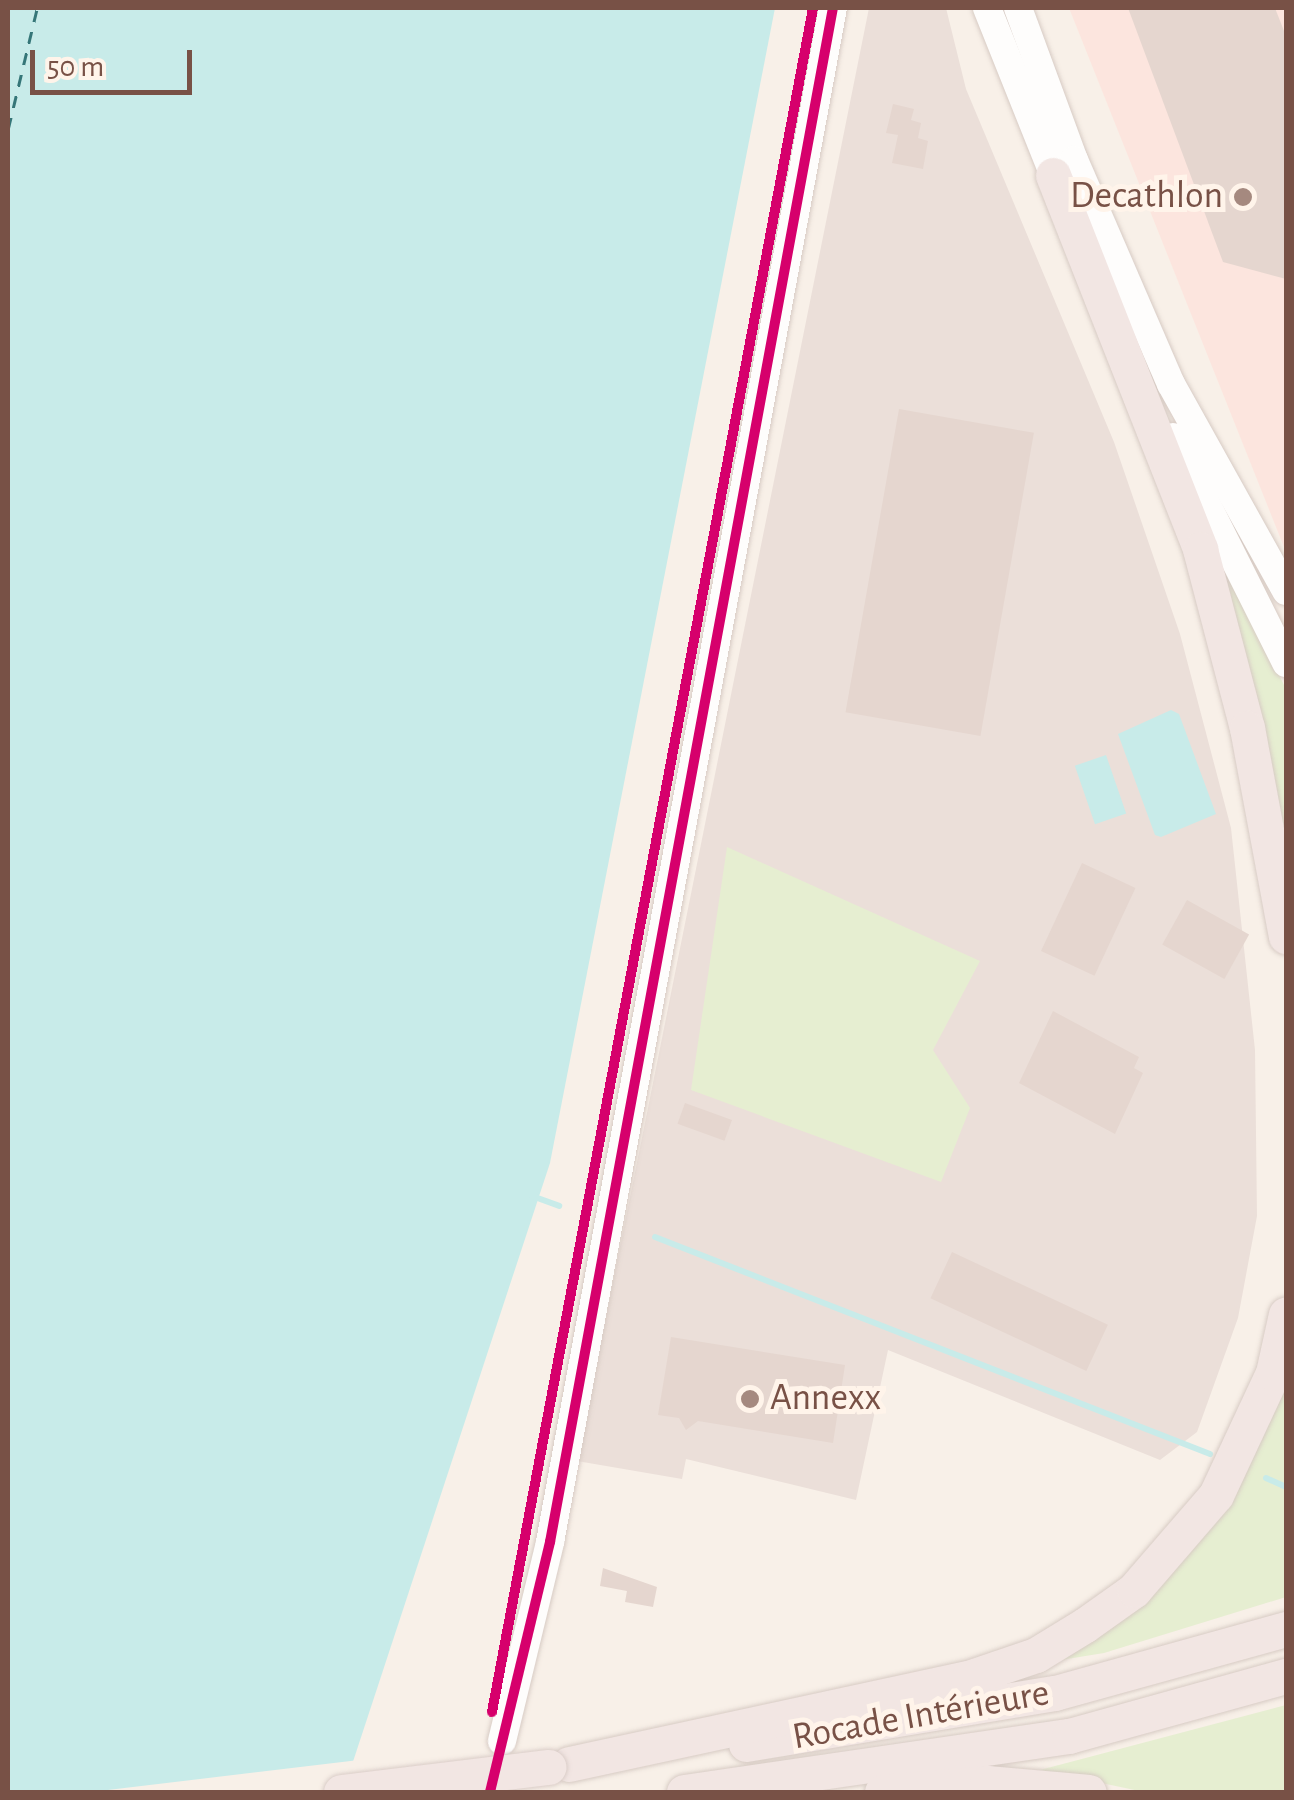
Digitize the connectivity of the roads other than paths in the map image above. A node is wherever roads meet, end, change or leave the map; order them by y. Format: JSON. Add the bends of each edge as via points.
{"nodes":[{"id":1,"x":833,"y":8,"type":"edge"},
{"id":2,"x":987,"y":8,"type":"edge"},
{"id":3,"x":1018,"y":8,"type":"edge"},
{"id":4,"x":1053,"y":175,"type":"junction"},
{"id":5,"x":1286,"y":591,"type":"edge"},
{"id":6,"x":1286,"y":664,"type":"edge"},
{"id":7,"x":1286,"y":936,"type":"edge"},
{"id":8,"x":1286,"y":1314,"type":"edge"},
{"id":9,"x":1286,"y":1629,"type":"edge"},
{"id":10,"x":1286,"y":1676,"type":"edge"},
{"id":11,"x":502,"y":1740,"type":"dead end"},
{"id":12,"x":559,"y":1766,"type":"junction"},
{"id":13,"x":340,"y":1792,"type":"edge"},
{"id":14,"x":684,"y":1792,"type":"edge"},
{"id":15,"x":882,"y":1792,"type":"edge"},
{"id":16,"x":1089,"y":1792,"type":"edge"}],
"edges":[{"from":1,"to":11,"type":"street","via":[[550,1542]]},
{"from":2,"to":4,"type":"street"},
{"from":3,"to":5,"type":"street","via":[[1074,160],[1171,384]]},
{"from":4,"to":6,"type":"street","via":[[1186,466]]},
{"from":4,"to":7,"type":"highway","via":[[1200,550],[1247,728]]},
{"from":8,"to":12,"type":"highway","via":[[1273,1373],[1216,1495],[1134,1590],[1036,1656],[968,1678]]},
{"from":9,"to":12,"type":"highway","name":"Rocade Intérieure","via":[[1055,1694],[795,1739]]},
{"from":10,"to":14,"type":"highway","via":[[1069,1736]]},
{"from":12,"to":13,"type":"highway","bridge":true},
{"from":15,"to":16,"type":"highway","via":[[987,1783]]}]}
